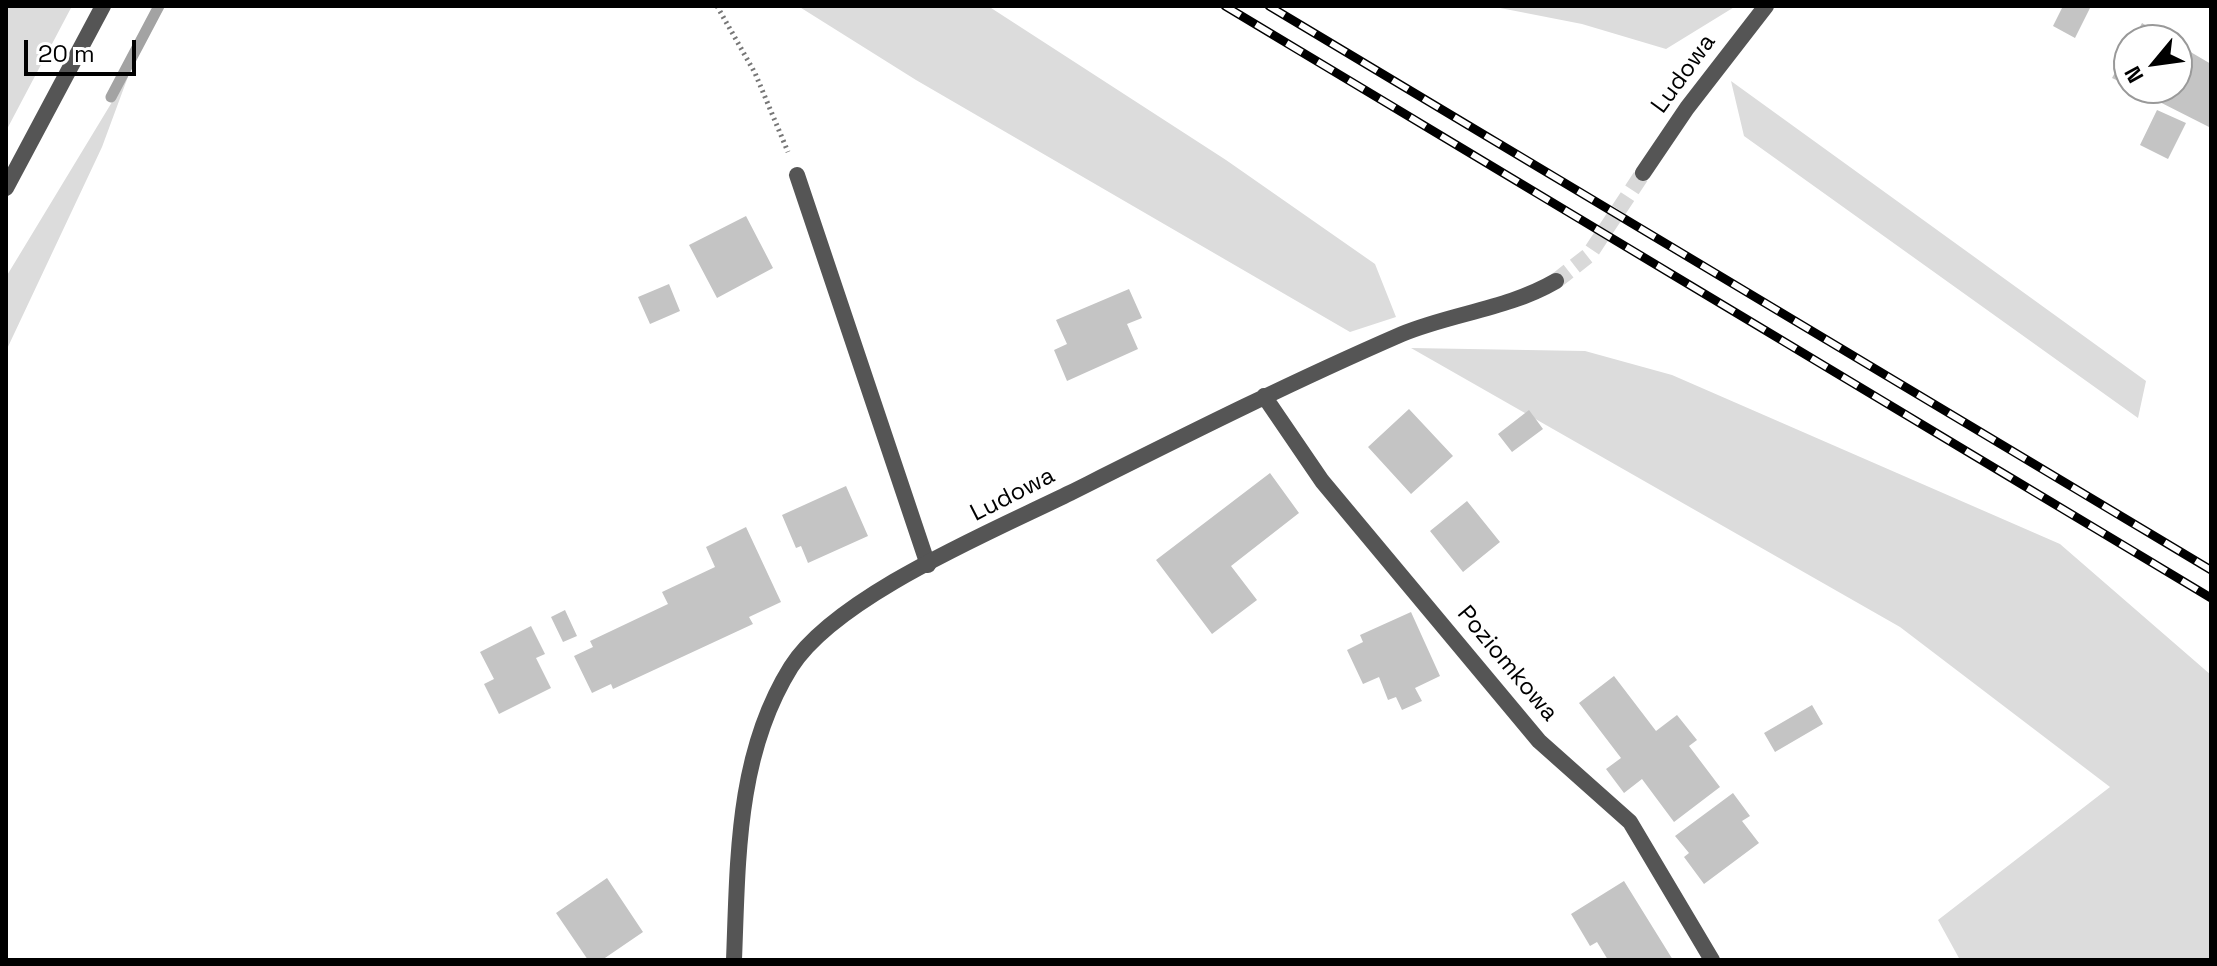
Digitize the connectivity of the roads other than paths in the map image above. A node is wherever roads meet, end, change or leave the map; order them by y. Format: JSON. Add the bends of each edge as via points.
{"nodes":[{"id":1,"x":103,"y":6,"type":"edge"},
{"id":2,"x":1766,"y":6,"type":"edge"},
{"id":3,"x":1643,"y":173,"type":"tunnel mouth"},
{"id":4,"x":797,"y":175,"type":"road end"},
{"id":5,"x":6,"y":188,"type":"edge"},
{"id":6,"x":1556,"y":281,"type":"tunnel mouth"},
{"id":7,"x":1264,"y":396,"type":"junction"},
{"id":8,"x":928,"y":565,"type":"junction"},
{"id":9,"x":734,"y":960,"type":"edge"},
{"id":10,"x":1712,"y":960,"type":"edge"}],
"edges":[{"from":1,"to":5,"type":"street"},
{"from":2,"to":3,"type":"street","name":"Ludowa"},
{"from":4,"to":8,"type":"street"},
{"from":6,"to":7,"type":"street","name":"Ludowa","via":[[1535,293],[1404,334]]},
{"from":7,"to":8,"type":"street","name":"Ludowa"},
{"from":7,"to":10,"type":"street","name":"Poziomkowa","via":[[1322,481],[1539,741],[1630,822]]},
{"from":8,"to":9,"type":"street","name":"Ludowa","via":[[845,612],[791,667],[772,706],[745,792]]}]}
